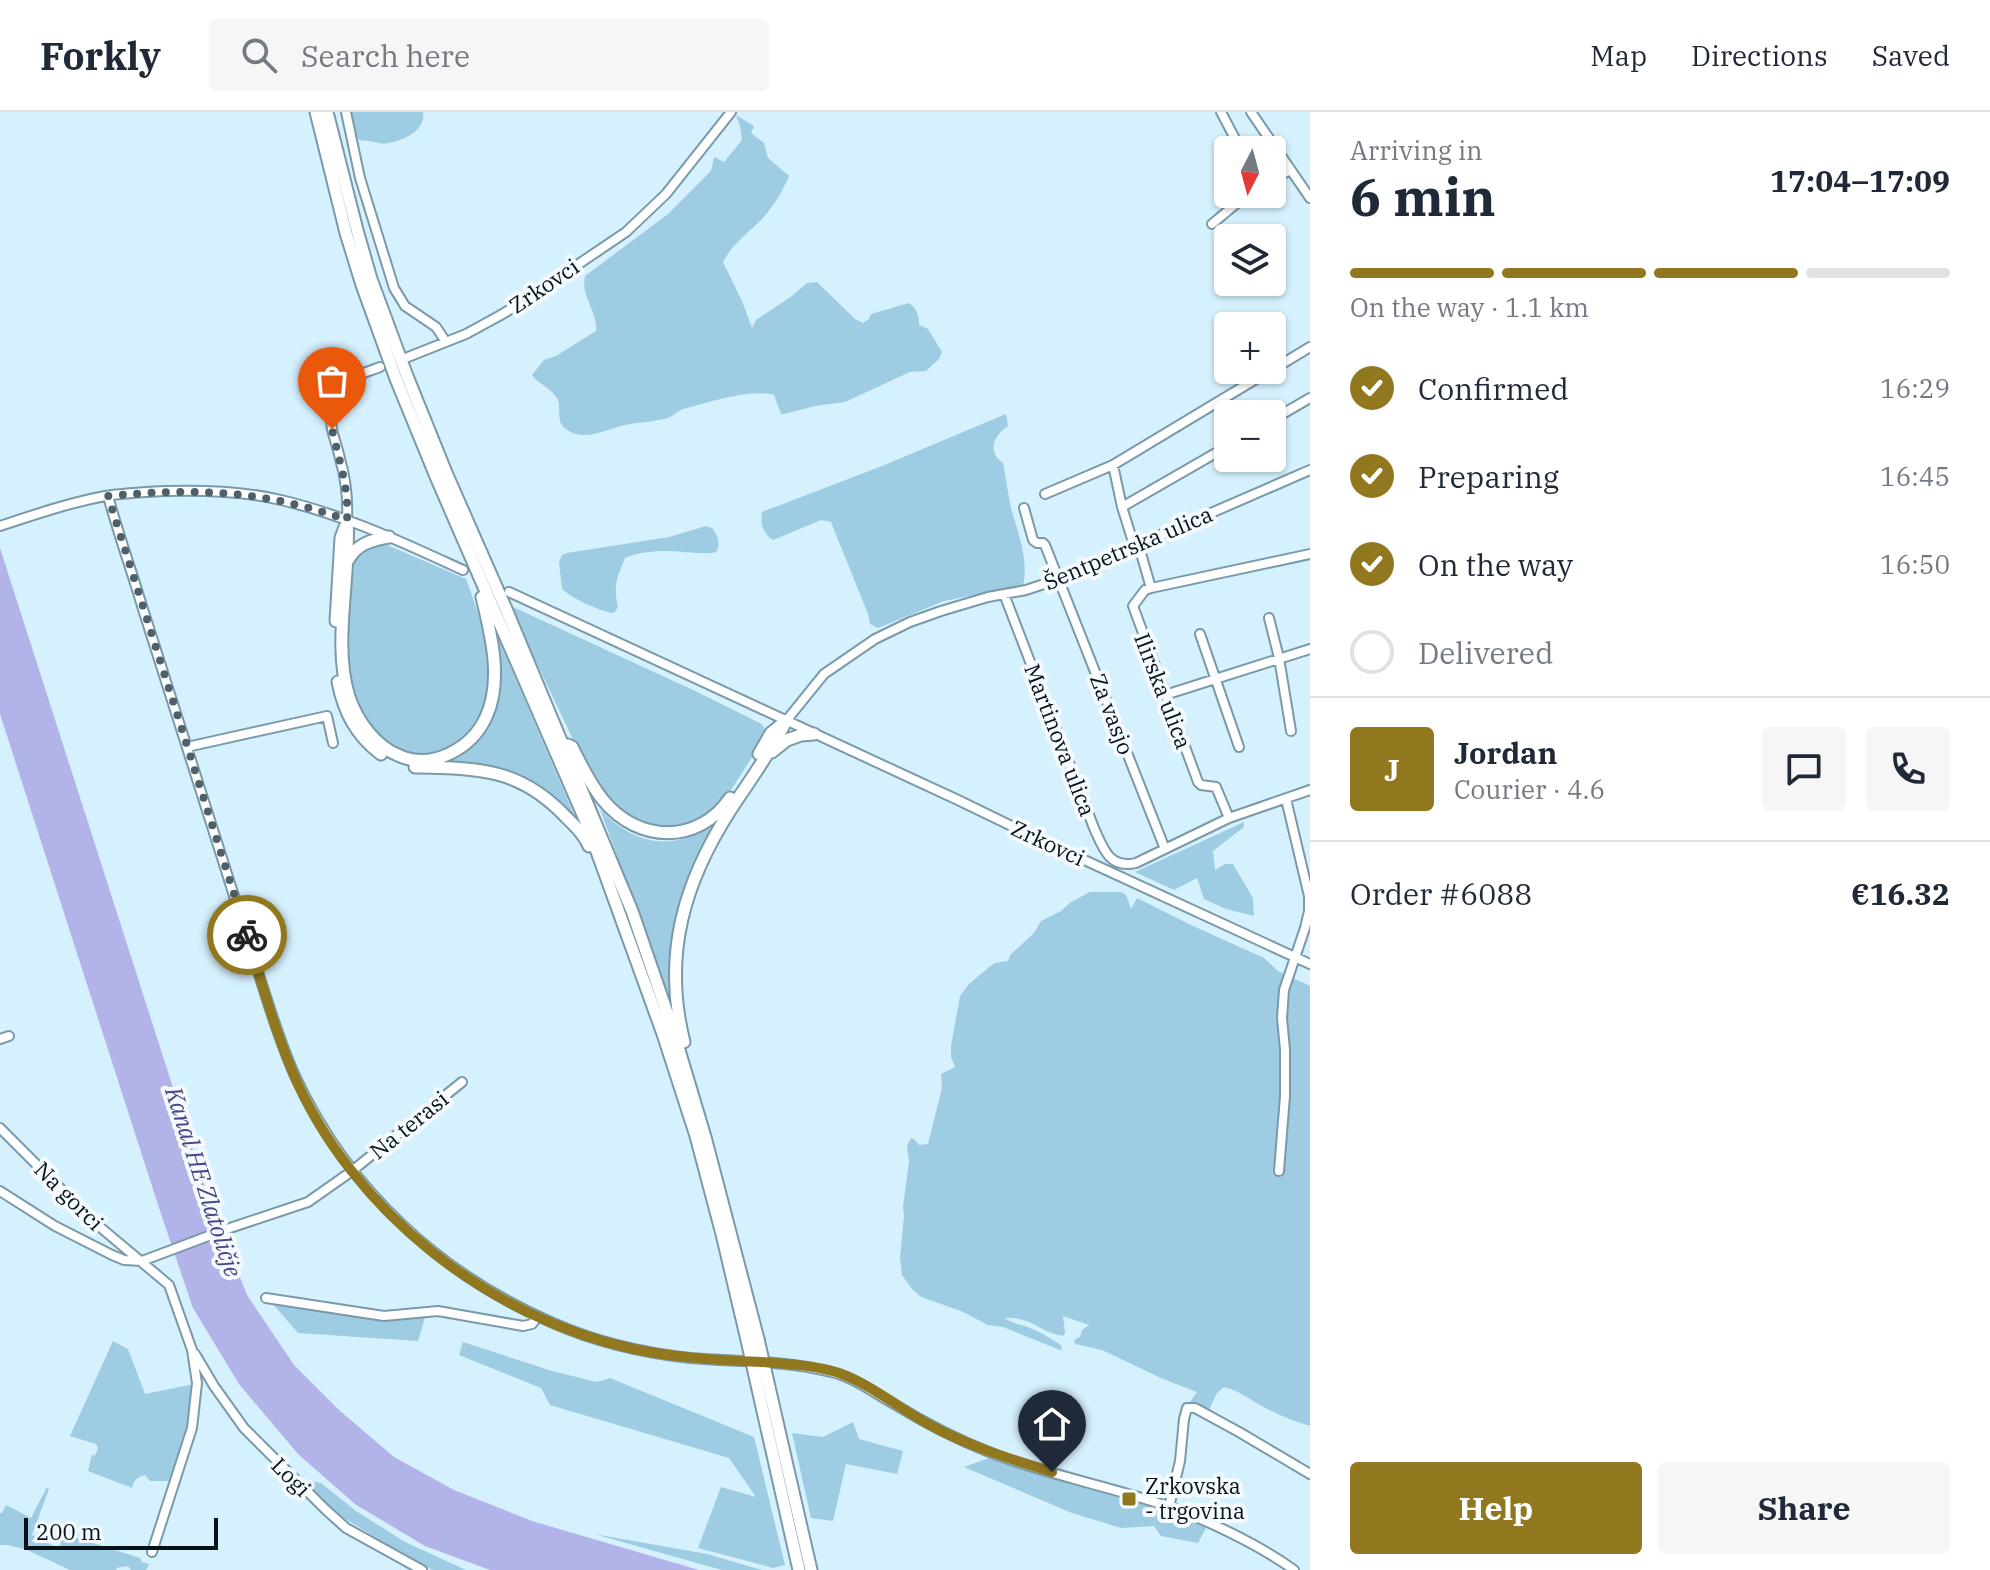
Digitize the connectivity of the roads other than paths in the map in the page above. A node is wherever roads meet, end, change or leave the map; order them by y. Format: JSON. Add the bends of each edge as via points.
{"nodes":[{"id":1,"x":316,"y":112,"type":"edge"},
{"id":2,"x":327,"y":112,"type":"edge"},
{"id":3,"x":346,"y":112,"type":"edge"},
{"id":4,"x":731,"y":112,"type":"edge"},
{"id":5,"x":1221,"y":112,"type":"edge"},
{"id":6,"x":1251,"y":112,"type":"edge"},
{"id":7,"x":1234,"y":136,"type":"edge"},
{"id":8,"x":1291,"y":170,"type":"junction"},
{"id":9,"x":1286,"y":172,"type":"edge"},
{"id":10,"x":1309,"y":195,"type":"edge"},
{"id":11,"x":1231,"y":208,"type":"edge"},
{"id":12,"x":1212,"y":224,"type":"dead end"},
{"id":13,"x":446,"y":342,"type":"junction"},
{"id":14,"x":1310,"y":347,"type":"edge"},
{"id":15,"x":408,"y":357,"type":"dead end"},
{"id":16,"x":1286,"y":362,"type":"edge"},
{"id":17,"x":380,"y":367,"type":"dead end"},
{"id":18,"x":1249,"y":384,"type":"edge"},
{"id":19,"x":1310,"y":398,"type":"edge"},
{"id":20,"x":1286,"y":412,"type":"edge"},
{"id":21,"x":1214,"y":454,"type":"edge"},
{"id":22,"x":1113,"y":465,"type":"junction"},
{"id":23,"x":1310,"y":471,"type":"edge"},
{"id":24,"x":1045,"y":494,"type":"dead end"},
{"id":25,"x":108,"y":496,"type":"junction"},
{"id":26,"x":1122,"y":507,"type":"junction"},
{"id":27,"x":1024,"y":508,"type":"dead end"},
{"id":28,"x":347,"y":520,"type":"junction"},
{"id":29,"x":3,"y":525,"type":"edge"},
{"id":30,"x":389,"y":537,"type":"junction"},
{"id":31,"x":1136,"y":545,"type":"junction"},
{"id":32,"x":1310,"y":554,"type":"edge"},
{"id":33,"x":472,"y":556,"type":"junction"},
{"id":34,"x":347,"y":561,"type":"junction"},
{"id":35,"x":463,"y":570,"type":"dead end"},
{"id":36,"x":1059,"y":579,"type":"junction"},
{"id":37,"x":1151,"y":588,"type":"junction"},
{"id":38,"x":509,"y":592,"type":"dead end"},
{"id":39,"x":1004,"y":594,"type":"junction"},
{"id":40,"x":1269,"y":618,"type":"dead end"},
{"id":41,"x":1200,"y":634,"type":"dead end"},
{"id":42,"x":1310,"y":649,"type":"edge"},
{"id":43,"x":1279,"y":658,"type":"junction"},
{"id":44,"x":1215,"y":679,"type":"junction"},
{"id":45,"x":1165,"y":695,"type":"junction"},
{"id":46,"x":786,"y":721,"type":"junction"},
{"id":47,"x":1291,"y":731,"type":"dead end"},
{"id":48,"x":814,"y":734,"type":"junction"},
{"id":49,"x":561,"y":740,"type":"junction"},
{"id":50,"x":333,"y":743,"type":"dead end"},
{"id":51,"x":187,"y":747,"type":"junction"},
{"id":52,"x":1239,"y":747,"type":"dead end"},
{"id":53,"x":767,"y":753,"type":"junction"},
{"id":54,"x":1310,"y":790,"type":"edge"},
{"id":55,"x":1286,"y":799,"type":"junction"},
{"id":56,"x":1229,"y":818,"type":"junction"},
{"id":57,"x":1165,"y":849,"type":"junction"},
{"id":58,"x":605,"y":873,"type":"junction"},
{"id":59,"x":1310,"y":896,"type":"edge"},
{"id":60,"x":1295,"y":957,"type":"junction"},
{"id":61,"x":1310,"y":964,"type":"edge"},
{"id":62,"x":462,"y":1082,"type":"dead end"},
{"id":63,"x":693,"y":1100,"type":"junction"},
{"id":64,"x":0,"y":1128,"type":"edge"},
{"id":65,"x":352,"y":1171,"type":"junction"},
{"id":66,"x":1279,"y":1171,"type":"dead end"},
{"id":67,"x":0,"y":1191,"type":"edge"},
{"id":68,"x":142,"y":1261,"type":"junction"},
{"id":69,"x":266,"y":1298,"type":"dead end"},
{"id":70,"x":538,"y":1316,"type":"junction"},
{"id":71,"x":752,"y":1340,"type":"junction"},
{"id":72,"x":192,"y":1350,"type":"junction"},
{"id":73,"x":763,"y":1388,"type":"junction"},
{"id":74,"x":1310,"y":1474,"type":"edge"},
{"id":75,"x":1169,"y":1507,"type":"junction"},
{"id":76,"x":152,"y":1552,"type":"dead end"},
{"id":77,"x":422,"y":1570,"type":"edge"},
{"id":78,"x":799,"y":1570,"type":"edge"},
{"id":79,"x":811,"y":1570,"type":"edge"},
{"id":80,"x":1294,"y":1570,"type":"edge"}],
"edges":[{"from":1,"to":33,"type":"highway","via":[[371,309]]},
{"from":2,"to":49,"type":"highway","via":[[371,279],[402,365]]},
{"from":3,"to":13,"type":"street","via":[[394,288],[405,306],[436,327]]},
{"from":4,"to":13,"type":"street","name":"Zrkovci","via":[[666,194],[626,232],[521,303]]},
{"from":5,"to":7,"type":"street"},
{"from":6,"to":8,"type":"street"},
{"from":8,"to":9,"type":"street"},
{"from":8,"to":10,"type":"street"},
{"from":11,"to":12,"type":"street"},
{"from":13,"to":15,"type":"street","name":"Zrkovci"},
{"from":14,"to":16,"type":"street"},
{"from":17,"to":28,"type":"street","via":[[348,382],[332,410],[346,482]]},
{"from":18,"to":22,"type":"street"},
{"from":19,"to":20,"type":"street"},
{"from":21,"to":26,"type":"street"},
{"from":22,"to":24,"type":"street"},
{"from":22,"to":26,"type":"street"},
{"from":23,"to":31,"type":"street","name":"Šentpetrska ulica"},
{"from":25,"to":28,"type":"street","via":[[189,491],[257,495]]},
{"from":25,"to":29,"type":"street"},
{"from":25,"to":51,"type":"street"},
{"from":26,"to":31,"type":"street"},
{"from":27,"to":36,"type":"street","name":"Za vasjo","via":[[1033,540],[1045,545]]},
{"from":28,"to":30,"type":"street"},
{"from":28,"to":34,"type":"highway"},
{"from":28,"to":58,"type":"highway","via":[[341,538],[336,660],[341,698],[357,730],[369,745],[398,763],[492,772],[526,784],[584,836],[597,868]]},
{"from":30,"to":34,"type":"highway","via":[[359,546]]},
{"from":30,"to":35,"type":"street"},
{"from":31,"to":36,"type":"street","name":"Šentpetrska ulica"},
{"from":31,"to":37,"type":"street"},
{"from":32,"to":37,"type":"street"},
{"from":33,"to":34,"type":"highway","via":[[468,563],[483,598],[491,638],[492,699],[471,740],[443,757],[423,761],[380,745],[349,698],[342,645]]},
{"from":33,"to":58,"type":"highway"},
{"from":36,"to":39,"type":"street","name":"Šentpetrska ulica"},
{"from":36,"to":57,"type":"street","name":"Za vasjo"},
{"from":37,"to":45,"type":"street","name":"Ilirska ulica","via":[[1132,609]]},
{"from":38,"to":46,"type":"street","name":"Zrkovci"},
{"from":39,"to":46,"type":"street","name":"Šentpetrska ulica","via":[[941,611],[875,639],[817,680]]},
{"from":39,"to":57,"type":"street","name":"Martinova ulica","via":[[1107,856],[1126,865]]},
{"from":40,"to":43,"type":"street"},
{"from":41,"to":44,"type":"street"},
{"from":42,"to":43,"type":"street"},
{"from":43,"to":44,"type":"street"},
{"from":43,"to":47,"type":"street"},
{"from":44,"to":45,"type":"street"},
{"from":44,"to":52,"type":"street"},
{"from":45,"to":56,"type":"street","name":"Ilirska ulica","via":[[1198,782],[1216,787]]},
{"from":46,"to":48,"type":"street","name":"Zrkovci"},
{"from":46,"to":49,"type":"highway","via":[[771,733],[725,805],[702,825],[679,832],[654,832],[623,818],[603,800],[572,747]]},
{"from":46,"to":53,"type":"highway"},
{"from":48,"to":53,"type":"highway","via":[[787,740]]},
{"from":48,"to":60,"type":"street","name":"Zrkovci"},
{"from":49,"to":63,"type":"highway","via":[[632,911]]},
{"from":50,"to":51,"type":"street","via":[[327,716]]},
{"from":51,"to":65,"type":"street","via":[[278,1034],[311,1109]]},
{"from":53,"to":63,"type":"highway","via":[[700,864],[682,911],[676,1000],[696,1092]]},
{"from":54,"to":55,"type":"street"},
{"from":55,"to":56,"type":"street"},
{"from":55,"to":59,"type":"street"},
{"from":56,"to":57,"type":"street"},
{"from":58,"to":71,"type":"highway","via":[[696,1136]]},
{"from":59,"to":60,"type":"street"},
{"from":60,"to":61,"type":"street","name":"Zrkovci"},
{"from":60,"to":66,"type":"street","via":[[1282,1003],[1285,1096]]},
{"from":62,"to":65,"type":"street","name":"Na terasi"},
{"from":63,"to":71,"type":"highway","via":[[726,1210]]},
{"from":64,"to":68,"type":"street","name":"Na gorci","via":[[94,1222]]},
{"from":65,"to":68,"type":"street","name":"Na terasi","via":[[308,1202]]},
{"from":65,"to":70,"type":"street","via":[[429,1250]]},
{"from":67,"to":68,"type":"street","via":[[112,1255]]},
{"from":68,"to":72,"type":"street","name":"Logi","via":[[169,1285]]},
{"from":69,"to":70,"type":"street","via":[[384,1316],[438,1311],[523,1326]]},
{"from":70,"to":75,"type":"street","via":[[632,1349],[839,1373],[929,1425],[993,1454]]},
{"from":71,"to":73,"type":"highway","bridge":true},
{"from":72,"to":76,"type":"street","name":"Logi","via":[[197,1383],[192,1428]]},
{"from":72,"to":77,"type":"street","name":"Logi","via":[[244,1428],[283,1470],[346,1528]]},
{"from":73,"to":78,"type":"highway","via":[[767,1431]]},
{"from":73,"to":79,"type":"highway","via":[[780,1436]]},
{"from":74,"to":75,"type":"street","via":[[1191,1407],[1185,1411]]},
{"from":75,"to":80,"type":"street"}]}
